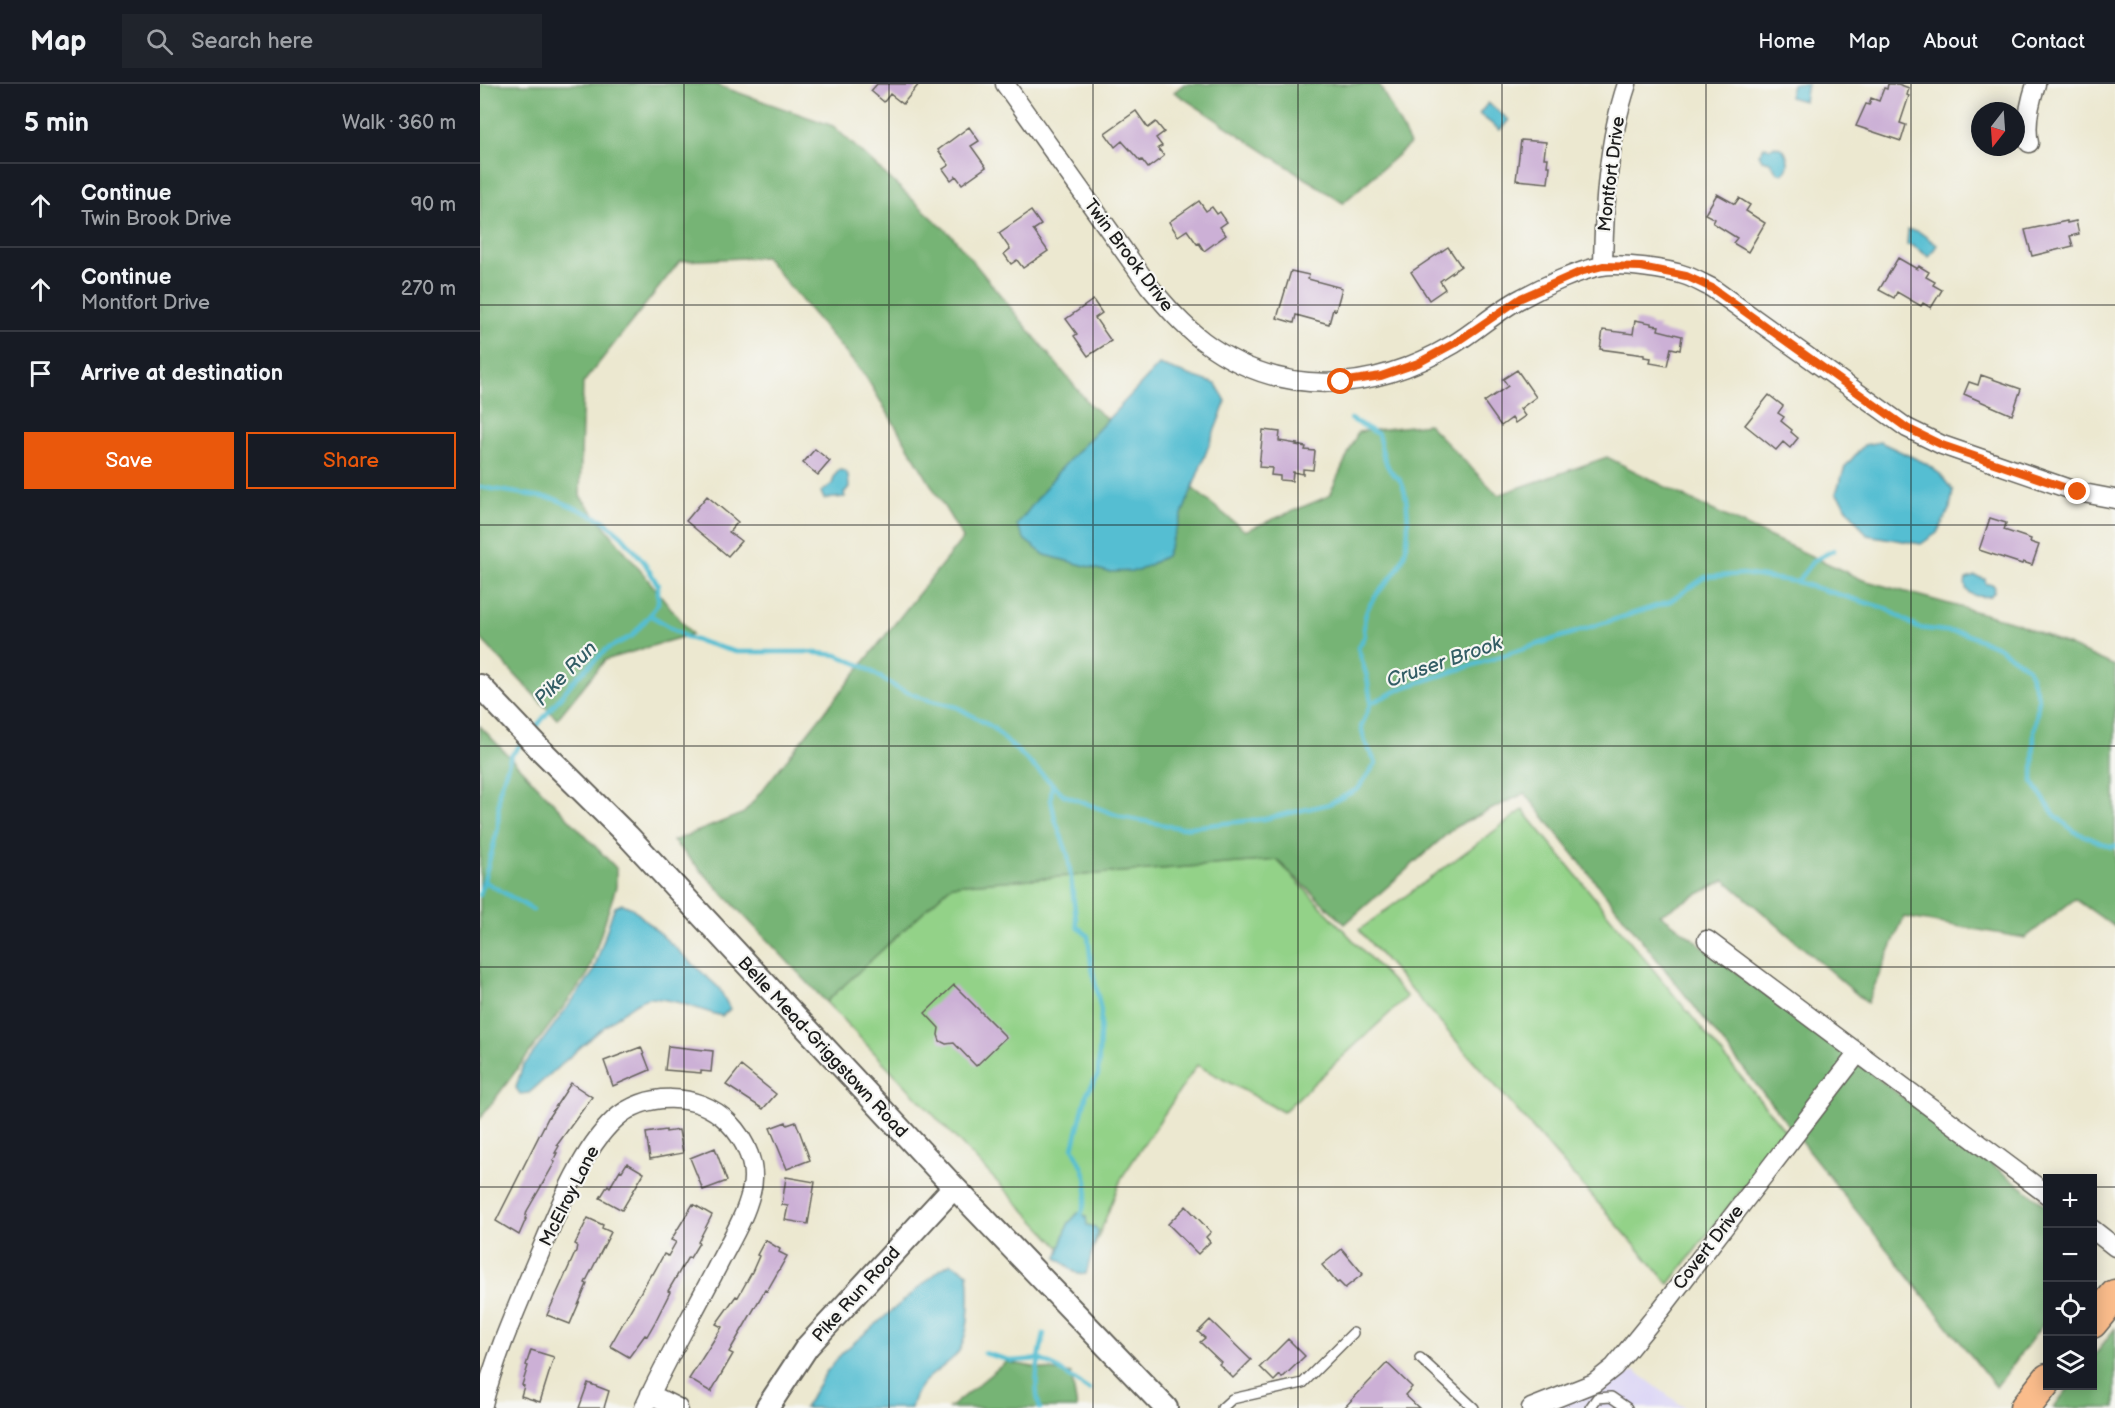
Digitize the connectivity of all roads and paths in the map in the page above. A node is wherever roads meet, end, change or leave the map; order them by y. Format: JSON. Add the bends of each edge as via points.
{"nodes":[{"id":1,"x":1005,"y":84,"type":"edge"},
{"id":2,"x":1627,"y":84,"type":"edge"},
{"id":3,"x":2036,"y":84,"type":"edge"},
{"id":4,"x":2029,"y":144,"type":"dead end"},
{"id":5,"x":1603,"y":266,"type":"junction"},
{"id":6,"x":2115,"y":499,"type":"edge"},
{"id":7,"x":480,"y":686,"type":"edge"},
{"id":8,"x":1707,"y":940,"type":"dead end"},
{"id":9,"x":1858,"y":1053,"type":"junction"},
{"id":10,"x":954,"y":1187,"type":"junction"},
{"id":11,"x":2043,"y":1191,"type":"edge"},
{"id":12,"x":2097,"y":1233,"type":"edge"},
{"id":13,"x":2115,"y":1246,"type":"edge"},
{"id":14,"x":2115,"y":1295,"type":"edge"},
{"id":15,"x":2097,"y":1317,"type":"edge"},
{"id":16,"x":1353,"y":1333,"type":"dead end"},
{"id":17,"x":1420,"y":1358,"type":"dead end"},
{"id":18,"x":2043,"y":1385,"type":"edge"},
{"id":19,"x":1595,"y":1390,"type":"junction"},
{"id":20,"x":647,"y":1401,"type":"edge"},
{"id":21,"x":482,"y":1408,"type":"edge"},
{"id":22,"x":678,"y":1408,"type":"edge"},
{"id":23,"x":767,"y":1408,"type":"edge"},
{"id":24,"x":1166,"y":1408,"type":"edge"},
{"id":25,"x":1222,"y":1408,"type":"edge"},
{"id":26,"x":1474,"y":1408,"type":"edge"},
{"id":27,"x":1531,"y":1408,"type":"edge"},
{"id":28,"x":1590,"y":1408,"type":"edge"},
{"id":29,"x":1627,"y":1408,"type":"edge"},
{"id":30,"x":2025,"y":1408,"type":"edge"}],
"edges":[{"from":1,"to":5,"type":"street","name":"Twin Brook Drive","via":[[1166,306],[1203,341],[1248,367],[1321,383],[1381,376],[1418,363],[1455,343],[1521,298]]},
{"from":2,"to":5,"type":"street","name":"Montfort Drive","via":[[1613,141]]},
{"from":3,"to":4,"type":"street","via":[[2027,135]]},
{"from":5,"to":6,"type":"street","via":[[1641,267],[1686,276],[1712,288],[1907,428],[1942,445],[2078,492]]},
{"from":7,"to":10,"type":"street","name":"Belle Mead-Griggstown Road","via":[[636,845]]},
{"from":8,"to":9,"type":"street"},
{"from":9,"to":11,"type":"street"},
{"from":9,"to":19,"type":"street","name":"Covert Drive"},
{"from":10,"to":23,"type":"street","name":"Pike Run Road","via":[[807,1347]]},
{"from":10,"to":24,"type":"street","name":"Belle Mead-Griggstown Road"},
{"from":12,"to":13,"type":"street"},
{"from":14,"to":15,"type":"highway"},
{"from":16,"to":25,"type":"lane","via":[[1303,1383],[1232,1399]]},
{"from":17,"to":26,"type":"lane"},
{"from":18,"to":30,"type":"highway"},
{"from":19,"to":27,"type":"street","name":"Covert Drive"},
{"from":19,"to":28,"type":"lane"},
{"from":19,"to":29,"type":"lane"},
{"from":20,"to":21,"type":"street","name":"McElroy Lane","via":[[732,1238],[751,1193],[753,1176],[745,1145],[718,1112],[690,1100],[654,1100],[633,1106],[614,1120],[582,1164],[561,1203],[513,1316]]},
{"from":20,"to":22,"type":"street","name":"McElroy Lane"}]}
